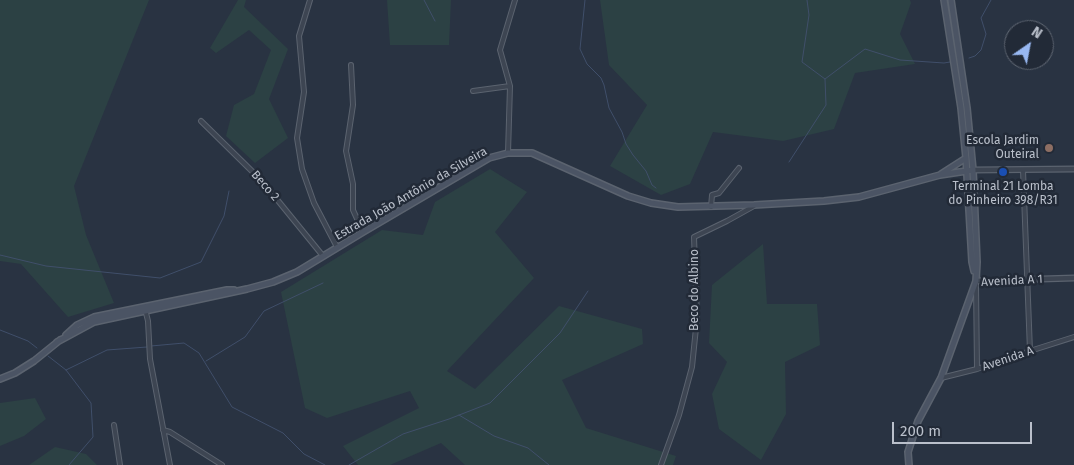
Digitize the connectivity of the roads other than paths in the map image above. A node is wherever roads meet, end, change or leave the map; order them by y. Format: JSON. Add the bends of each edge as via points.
{"nodes":[{"id":1,"x":310,"y":0,"type":"edge"},
{"id":2,"x":515,"y":0,"type":"edge"},
{"id":3,"x":944,"y":0,"type":"edge"},
{"id":4,"x":951,"y":0,"type":"edge"},
{"id":5,"x":352,"y":65,"type":"dead end"},
{"id":6,"x":510,"y":86,"type":"junction"},
{"id":7,"x":473,"y":91,"type":"dead end"},
{"id":8,"x":200,"y":121,"type":"dead end"},
{"id":9,"x":508,"y":153,"type":"junction"},
{"id":10,"x":966,"y":158,"type":"junction"},
{"id":11,"x":739,"y":168,"type":"dead end"},
{"id":12,"x":1074,"y":169,"type":"edge"},
{"id":13,"x":973,"y":170,"type":"junction"},
{"id":14,"x":1023,"y":170,"type":"junction"},
{"id":15,"x":966,"y":171,"type":"junction"},
{"id":16,"x":940,"y":175,"type":"junction"},
{"id":17,"x":754,"y":206,"type":"junction"},
{"id":18,"x":711,"y":207,"type":"junction"},
{"id":19,"x":363,"y":232,"type":"junction"},
{"id":20,"x":337,"y":247,"type":"junction"},
{"id":21,"x":323,"y":256,"type":"junction"},
{"id":22,"x":1074,"y":278,"type":"edge"},
{"id":23,"x":1027,"y":280,"type":"junction"},
{"id":24,"x":976,"y":281,"type":"junction"},
{"id":25,"x":145,"y":310,"type":"junction"},
{"id":26,"x":1074,"y":337,"type":"edge"},
{"id":27,"x":1030,"y":351,"type":"junction"},
{"id":28,"x":977,"y":369,"type":"junction"},
{"id":29,"x":941,"y":378,"type":"junction"},
{"id":30,"x":0,"y":379,"type":"edge"},
{"id":31,"x":114,"y":425,"type":"dead end"},
{"id":32,"x":163,"y":430,"type":"junction"},
{"id":33,"x":120,"y":465,"type":"edge"},
{"id":34,"x":170,"y":465,"type":"edge"},
{"id":35,"x":222,"y":465,"type":"edge"},
{"id":36,"x":662,"y":465,"type":"edge"},
{"id":37,"x":909,"y":465,"type":"edge"}],
"edges":[{"from":1,"to":20,"type":"street","via":[[299,36],[304,92],[297,138],[302,169],[314,203]]},
{"from":2,"to":6,"type":"street","via":[[500,50]]},
{"from":3,"to":10,"type":"main road"},
{"from":4,"to":13,"type":"main road"},
{"from":5,"to":19,"type":"street","via":[[353,105],[346,151],[353,184],[353,210]]},
{"from":6,"to":7,"type":"street"},
{"from":6,"to":9,"type":"street"},
{"from":8,"to":21,"type":"street","name":"Beco 2","via":[[262,181]]},
{"from":9,"to":18,"type":"main road","name":"Estrada João Antônio da Silveira","via":[[532,153],[651,203]]},
{"from":9,"to":19,"type":"main road","name":"Estrada João Antônio da Silveira","via":[[489,158]]},
{"from":10,"to":13,"type":"main road"},
{"from":10,"to":15,"type":"main road"},
{"from":10,"to":16,"type":"main road","name":"Estrada João Antônio da Silveira"},
{"from":11,"to":18,"type":"street","via":[[719,193],[712,196]]},
{"from":12,"to":14,"type":"street"},
{"from":13,"to":14,"type":"street"},
{"from":13,"to":15,"type":"main road","name":"Estrada João Antônio da Silveira"},
{"from":13,"to":24,"type":"main road"},
{"from":14,"to":23,"type":"street"},
{"from":15,"to":16,"type":"main road","name":"Estrada João Antônio da Silveira"},
{"from":15,"to":24,"type":"main road"},
{"from":16,"to":17,"type":"main road","name":"Estrada João Antônio da Silveira","via":[[859,197]]},
{"from":17,"to":18,"type":"main road","name":"Estrada João Antônio da Silveira"},
{"from":17,"to":36,"type":"street","name":"Beco do Albino","via":[[694,237],[697,318],[692,367]]},
{"from":19,"to":20,"type":"main road","name":"Estrada João Antônio da Silveira"},
{"from":20,"to":21,"type":"main road","name":"Estrada João Antônio da Silveira"},
{"from":21,"to":25,"type":"main road","name":"Estrada João Antônio da Silveira","via":[[297,272],[248,290]]},
{"from":22,"to":23,"type":"street","name":"Avenida A 1"},
{"from":23,"to":24,"type":"street","name":"Avenida A 1"},
{"from":23,"to":27,"type":"street"},
{"from":24,"to":28,"type":"street","name":"Avenida A 1"},
{"from":24,"to":29,"type":"main road"},
{"from":25,"to":30,"type":"main road","name":"Estrada João Antônio da Silveira","via":[[94,322],[57,342],[15,373]]},
{"from":25,"to":32,"type":"street"},
{"from":26,"to":27,"type":"street","name":"Avenida A"},
{"from":27,"to":28,"type":"street","name":"Avenida A"},
{"from":28,"to":29,"type":"street","name":"Avenida A"},
{"from":29,"to":37,"type":"main road","via":[[918,422],[908,452]]},
{"from":31,"to":33,"type":"street"},
{"from":32,"to":34,"type":"street"},
{"from":32,"to":35,"type":"street"}]}
